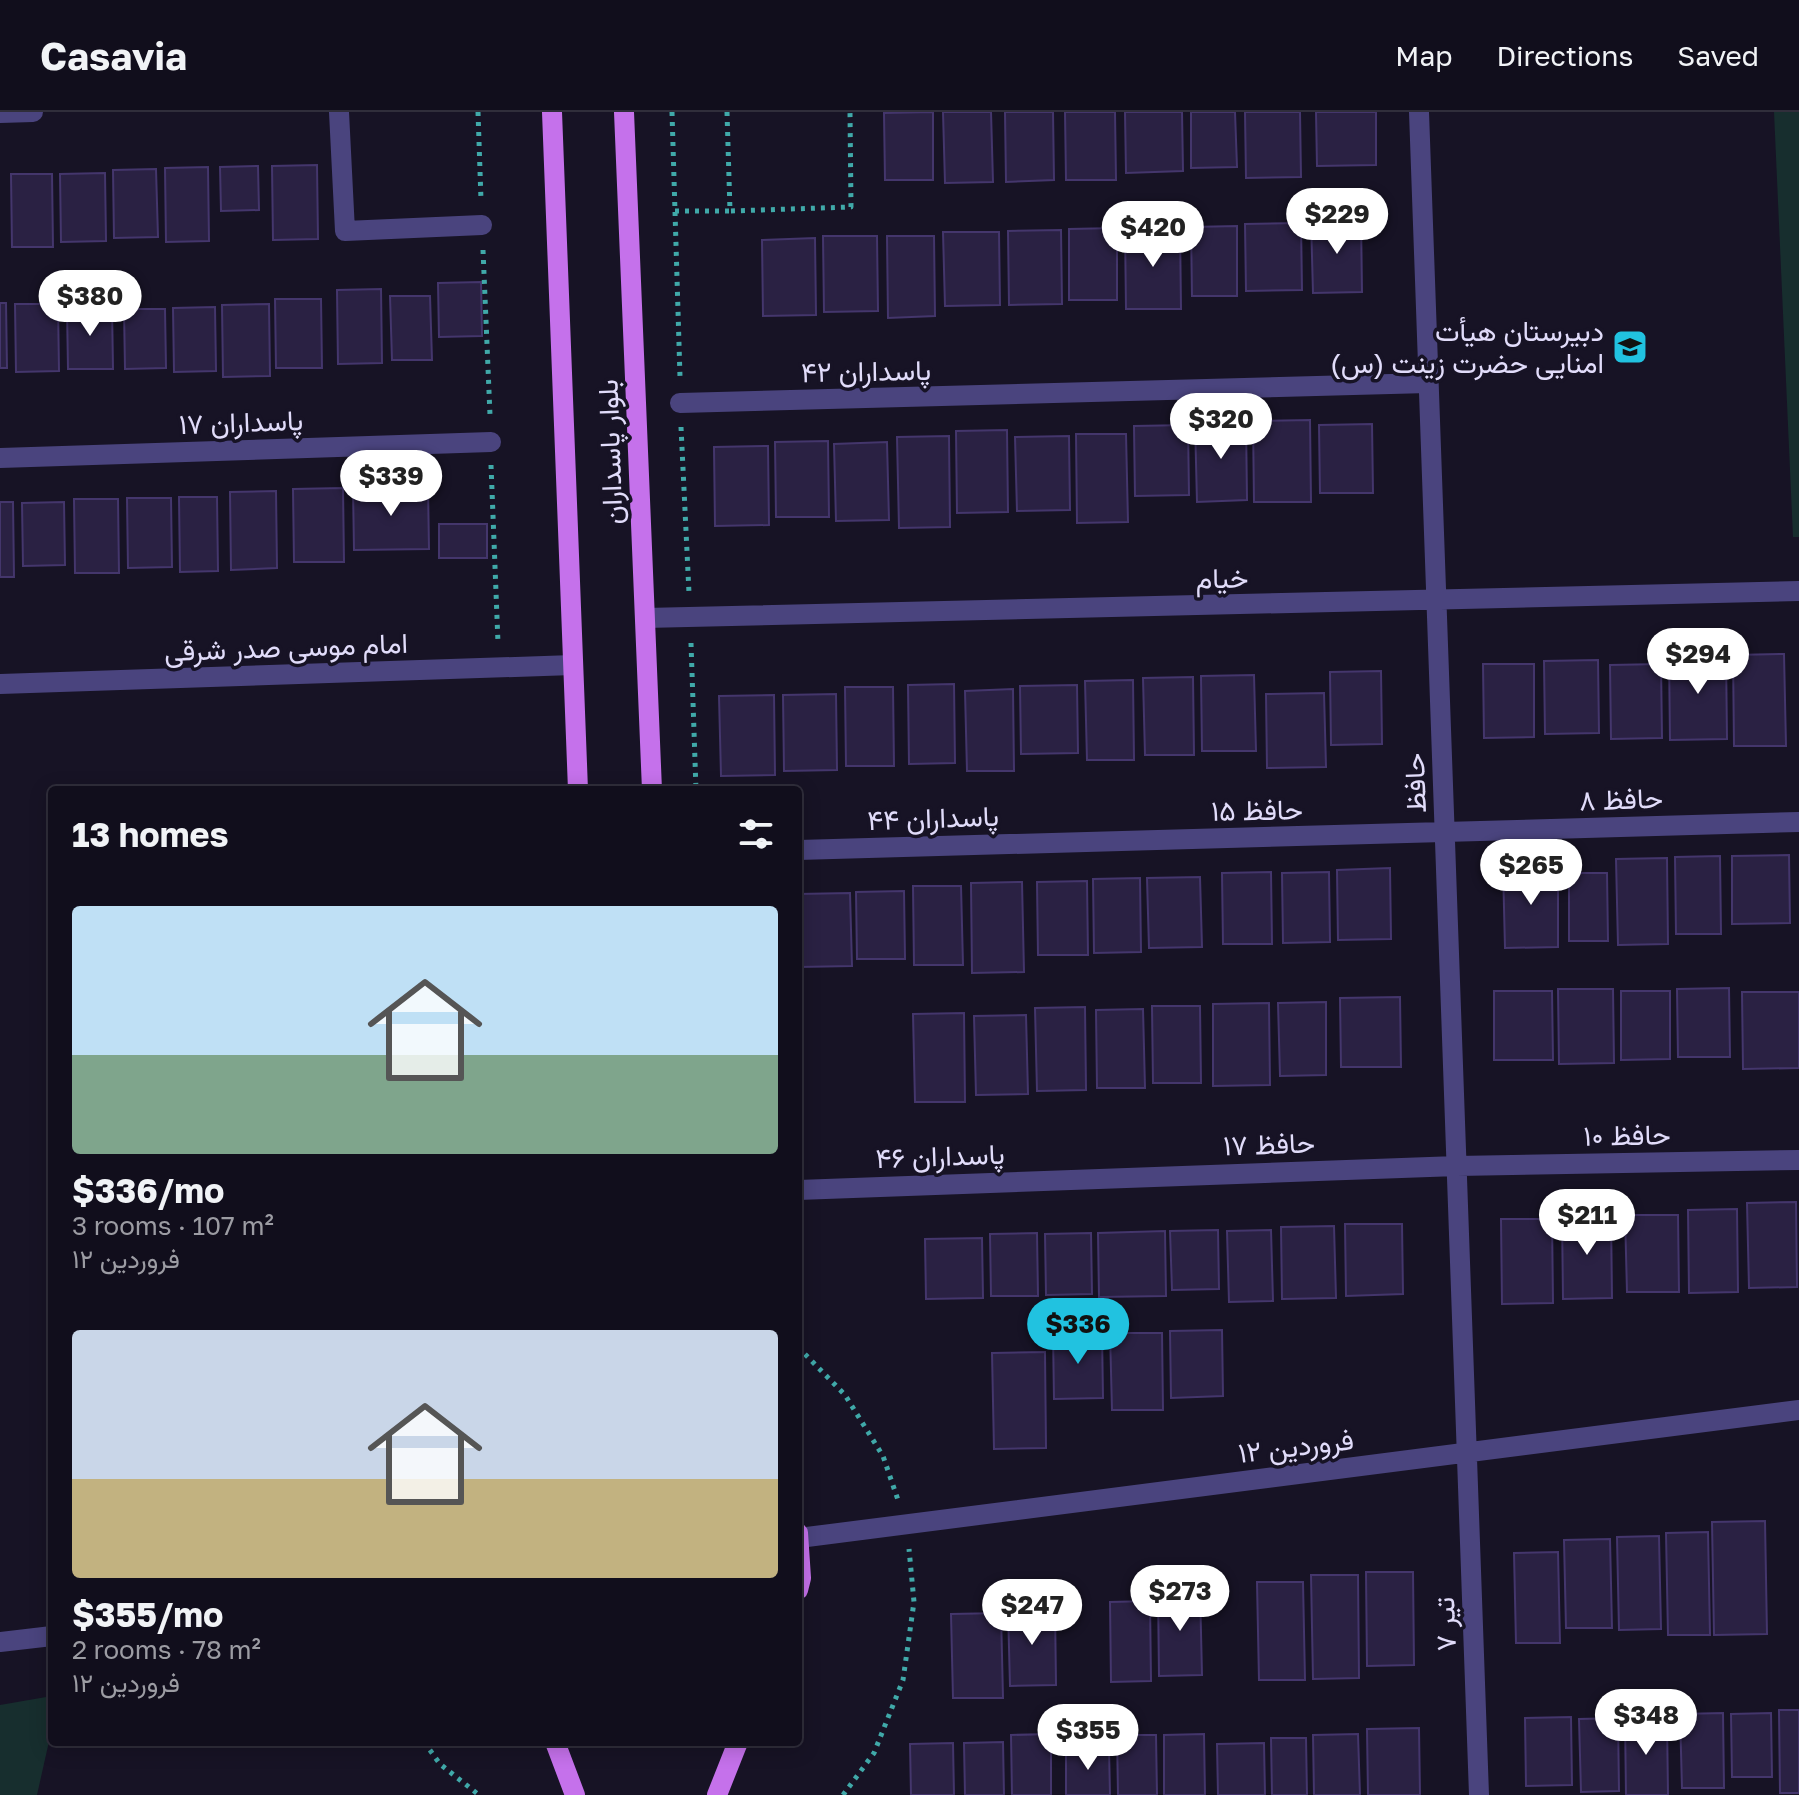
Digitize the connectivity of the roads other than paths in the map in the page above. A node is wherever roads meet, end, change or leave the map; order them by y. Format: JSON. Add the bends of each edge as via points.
{"nodes":[{"id":1,"x":33,"y":112,"type":"edge"},
{"id":2,"x":339,"y":112,"type":"edge"},
{"id":3,"x":552,"y":112,"type":"edge"},
{"id":4,"x":624,"y":112,"type":"edge"},
{"id":5,"x":1419,"y":112,"type":"edge"},
{"id":6,"x":0,"y":113,"type":"edge"},
{"id":7,"x":482,"y":225,"type":"road end"},
{"id":8,"x":1428,"y":383,"type":"junction"},
{"id":9,"x":680,"y":403,"type":"road end"},
{"id":10,"x":491,"y":442,"type":"road end"},
{"id":11,"x":0,"y":458,"type":"edge"},
{"id":12,"x":1799,"y":591,"type":"edge"},
{"id":13,"x":1437,"y":601,"type":"junction"},
{"id":14,"x":645,"y":618,"type":"junction"},
{"id":15,"x":573,"y":665,"type":"junction"},
{"id":16,"x":0,"y":684,"type":"edge"},
{"id":17,"x":578,"y":786,"type":"edge"},
{"id":18,"x":652,"y":786,"type":"edge"},
{"id":19,"x":1799,"y":822,"type":"edge"},
{"id":20,"x":1445,"y":833,"type":"junction"},
{"id":21,"x":1070,"y":842,"type":"joint"},
{"id":22,"x":802,"y":850,"type":"edge"},
{"id":23,"x":1799,"y":1160,"type":"edge"},
{"id":24,"x":1457,"y":1166,"type":"junction"},
{"id":25,"x":1084,"y":1179,"type":"joint"},
{"id":26,"x":802,"y":1190,"type":"edge"},
{"id":27,"x":1799,"y":1410,"type":"edge"},
{"id":28,"x":1467,"y":1452,"type":"junction"},
{"id":29,"x":802,"y":1535,"type":"edge"},
{"id":30,"x":48,"y":1636,"type":"edge"},
{"id":31,"x":0,"y":1642,"type":"edge"},
{"id":32,"x":557,"y":1746,"type":"edge"},
{"id":33,"x":736,"y":1746,"type":"edge"},
{"id":34,"x":575,"y":1795,"type":"edge"},
{"id":35,"x":717,"y":1795,"type":"edge"},
{"id":36,"x":1479,"y":1795,"type":"edge"}],
"edges":[{"from":1,"to":6,"type":"street"},
{"from":2,"to":7,"type":"street","via":[[345,231]]},
{"from":3,"to":15,"type":"main road","name":"بلوار پاسداران"},
{"from":4,"to":14,"type":"main road","name":"بلوار پاسداران"},
{"from":5,"to":8,"type":"street","name":"حافظ"},
{"from":8,"to":9,"type":"street","name":"پاسداران ۴۲"},
{"from":8,"to":13,"type":"street","name":"حافظ"},
{"from":10,"to":11,"type":"street","name":"پاسداران ۱۷"},
{"from":12,"to":13,"type":"street","name":"خیام"},
{"from":13,"to":14,"type":"street","name":"خیام"},
{"from":13,"to":20,"type":"street","name":"حافظ"},
{"from":14,"to":18,"type":"main road","name":"بلوار پاسداران"},
{"from":15,"to":16,"type":"street","name":"امام موسی صدر شرقی"},
{"from":15,"to":17,"type":"main road","name":"بلوار پاسداران"},
{"from":19,"to":20,"type":"street","name":"حافظ ۸"},
{"from":20,"to":21,"type":"street","name":"حافظ ۱۵"},
{"from":20,"to":24,"type":"street","name":"حافظ"},
{"from":21,"to":22,"type":"street","name":"پاسداران ۴۴"},
{"from":23,"to":24,"type":"street","name":"حافظ ۱۰"},
{"from":24,"to":25,"type":"street","name":"حافظ ۱۷"},
{"from":24,"to":28,"type":"street","name":"حافظ"},
{"from":25,"to":26,"type":"street","name":"پاسداران ۴۶"},
{"from":27,"to":28,"type":"street","name":"۱۲ فروردین"},
{"from":28,"to":29,"type":"street","name":"۱۲ فروردین"},
{"from":28,"to":36,"type":"street","name":"۷ تیر"},
{"from":30,"to":31,"type":"street"},
{"from":32,"to":34,"type":"main road"},
{"from":33,"to":35,"type":"main road"}]}
